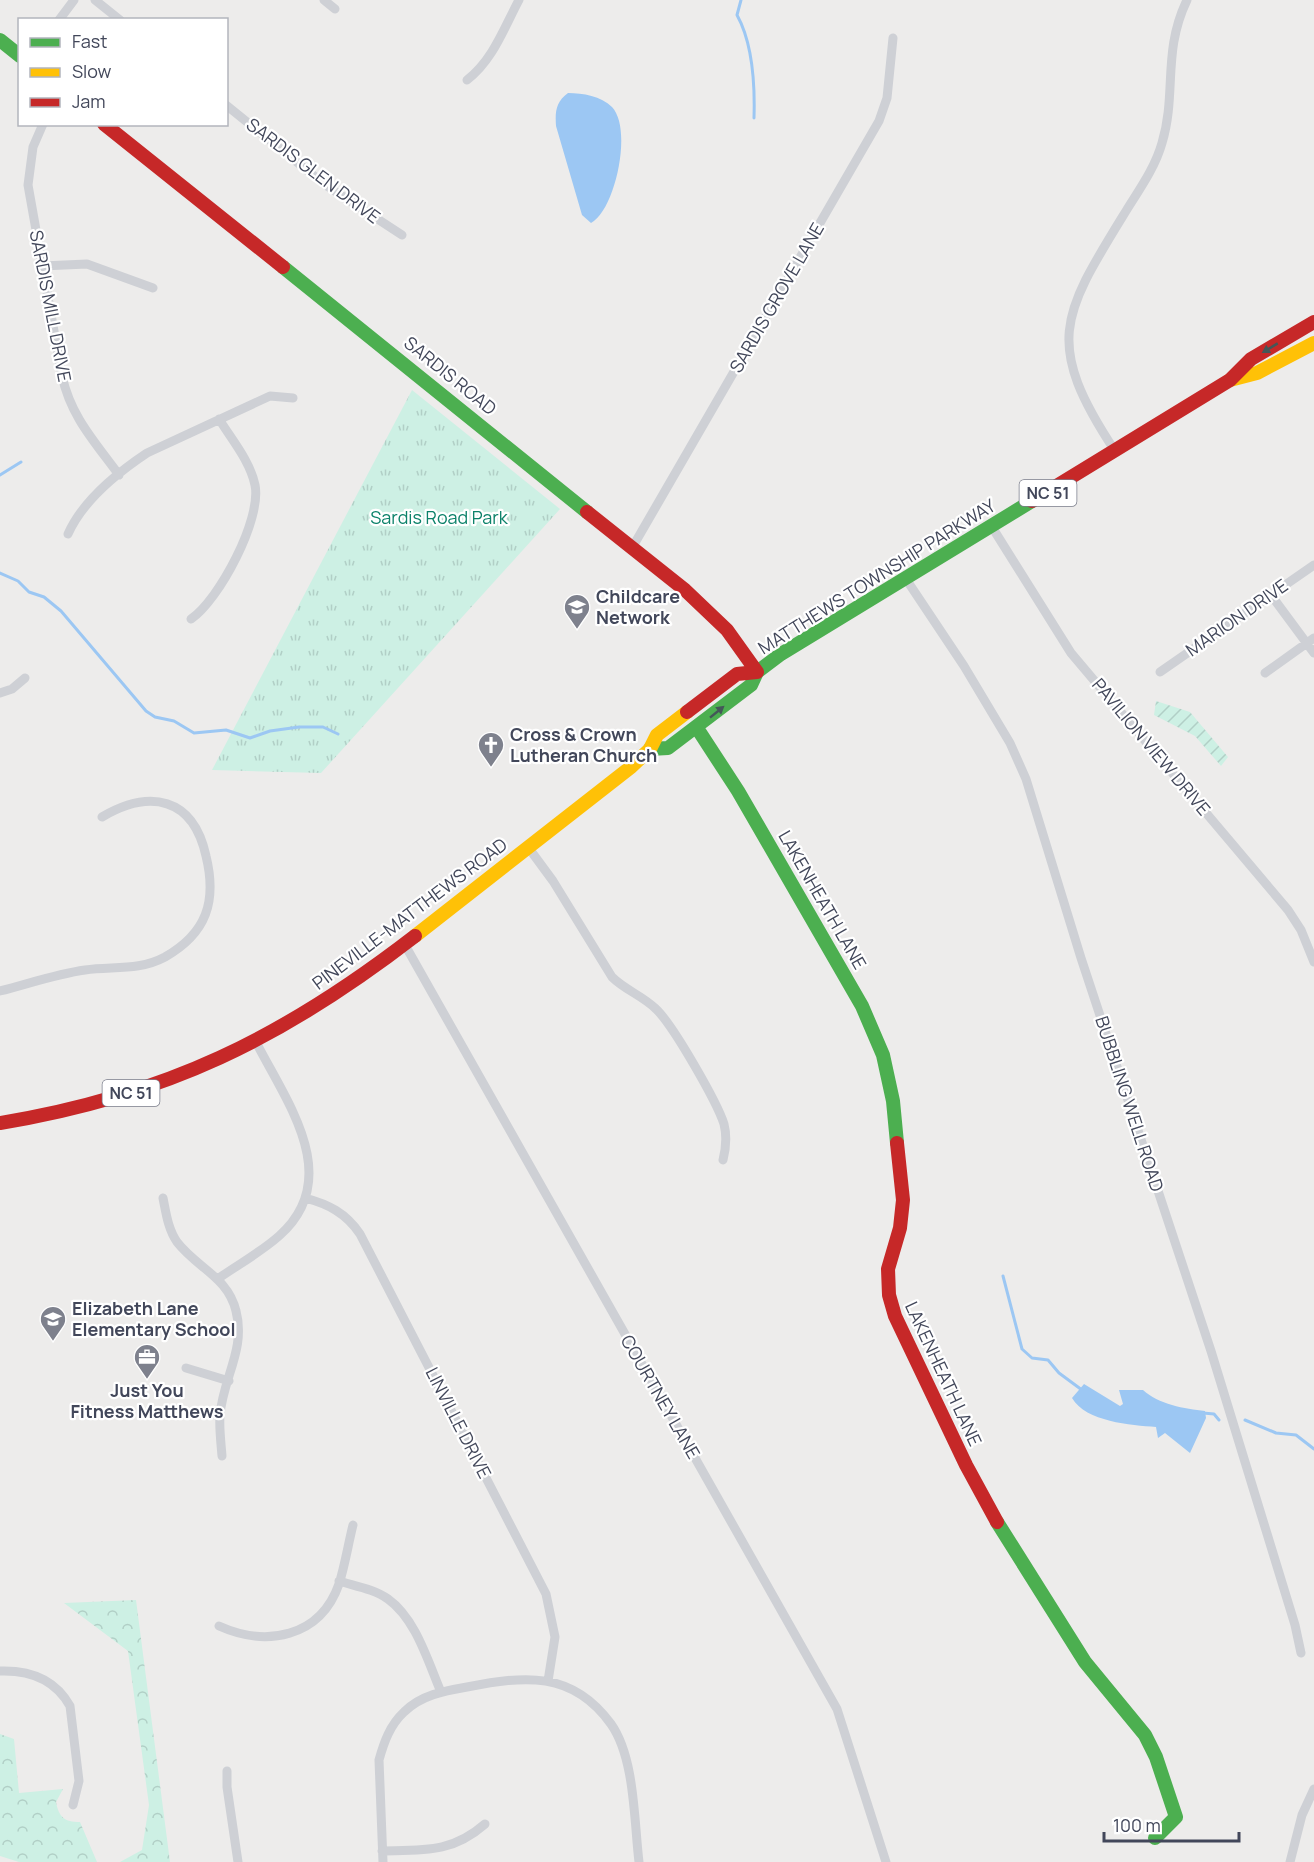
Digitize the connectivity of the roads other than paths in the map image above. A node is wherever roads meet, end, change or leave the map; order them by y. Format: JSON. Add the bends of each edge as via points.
{"nodes":[{"id":1,"x":74,"y":0,"type":"edge"},
{"id":2,"x":96,"y":0,"type":"edge"},
{"id":3,"x":324,"y":0,"type":"edge"},
{"id":4,"x":519,"y":0,"type":"edge"},
{"id":5,"x":1187,"y":0,"type":"edge"},
{"id":6,"x":335,"y":9,"type":"dead end"},
{"id":7,"x":60,"y":18,"type":"edge"},
{"id":8,"x":118,"y":18,"type":"edge"},
{"id":9,"x":893,"y":38,"type":"dead end"},
{"id":10,"x":0,"y":40,"type":"edge"},
{"id":11,"x":18,"y":54,"type":"edge"},
{"id":12,"x":467,"y":80,"type":"dead end"},
{"id":13,"x":228,"y":107,"type":"edge"},
{"id":14,"x":42,"y":126,"type":"edge"},
{"id":15,"x":106,"y":126,"type":"edge"},
{"id":16,"x":402,"y":235,"type":"dead end"},
{"id":17,"x":42,"y":266,"type":"junction"},
{"id":18,"x":153,"y":288,"type":"dead end"},
{"id":19,"x":1314,"y":322,"type":"edge"},
{"id":20,"x":1314,"y":343,"type":"edge"},
{"id":21,"x":1230,"y":380,"type":"junction"},
{"id":22,"x":293,"y":398,"type":"dead end"},
{"id":23,"x":219,"y":420,"type":"junction"},
{"id":24,"x":1115,"y":451,"type":"junction"},
{"id":25,"x":119,"y":475,"type":"junction"},
{"id":26,"x":992,"y":527,"type":"junction"},
{"id":27,"x":68,"y":534,"type":"dead end"},
{"id":28,"x":632,"y":548,"type":"junction"},
{"id":29,"x":1314,"y":565,"type":"edge"},
{"id":30,"x":906,"y":579,"type":"junction"},
{"id":31,"x":1271,"y":595,"type":"junction"},
{"id":32,"x":191,"y":619,"type":"dead end"},
{"id":33,"x":1311,"y":641,"type":"edge"},
{"id":34,"x":1314,"y":653,"type":"edge"},
{"id":35,"x":757,"y":672,"type":"junction"},
{"id":36,"x":1160,"y":672,"type":"dead end"},
{"id":37,"x":1265,"y":673,"type":"dead end"},
{"id":38,"x":26,"y":678,"type":"dead end"},
{"id":39,"x":0,"y":693,"type":"edge"},
{"id":40,"x":697,"y":728,"type":"junction"},
{"id":41,"x":650,"y":749,"type":"junction"},
{"id":42,"x":102,"y":817,"type":"dead end"},
{"id":43,"x":528,"y":847,"type":"junction"},
{"id":44,"x":405,"y":945,"type":"junction"},
{"id":45,"x":1314,"y":962,"type":"edge"},
{"id":46,"x":0,"y":991,"type":"edge"},
{"id":47,"x":256,"y":1042,"type":"junction"},
{"id":48,"x":0,"y":1123,"type":"edge"},
{"id":49,"x":723,"y":1160,"type":"dead end"},
{"id":50,"x":163,"y":1198,"type":"dead end"},
{"id":51,"x":305,"y":1198,"type":"junction"},
{"id":52,"x":219,"y":1278,"type":"junction"},
{"id":53,"x":186,"y":1368,"type":"dead end"},
{"id":54,"x":229,"y":1381,"type":"junction"},
{"id":55,"x":222,"y":1456,"type":"dead end"},
{"id":56,"x":353,"y":1525,"type":"dead end"},
{"id":57,"x":339,"y":1581,"type":"junction"},
{"id":58,"x":219,"y":1626,"type":"dead end"},
{"id":59,"x":1301,"y":1653,"type":"dead end"},
{"id":60,"x":0,"y":1671,"type":"edge"},
{"id":61,"x":548,"y":1681,"type":"junction"},
{"id":62,"x":441,"y":1692,"type":"junction"},
{"id":63,"x":227,"y":1771,"type":"dead end"},
{"id":64,"x":1314,"y":1789,"type":"edge"},
{"id":65,"x":73,"y":1805,"type":"dead end"},
{"id":66,"x":485,"y":1824,"type":"dead end"},
{"id":67,"x":1155,"y":1838,"type":"dead end"},
{"id":68,"x":382,"y":1851,"type":"junction"},
{"id":69,"x":238,"y":1862,"type":"edge"},
{"id":70,"x":383,"y":1862,"type":"edge"},
{"id":71,"x":639,"y":1862,"type":"edge"},
{"id":72,"x":886,"y":1862,"type":"edge"},
{"id":73,"x":1290,"y":1862,"type":"edge"}],
"edges":[{"from":1,"to":7,"type":"street"},
{"from":2,"to":8,"type":"street"},
{"from":3,"to":6,"type":"street"},
{"from":4,"to":12,"type":"street","via":[[485,64]]},
{"from":5,"to":24,"type":"street","via":[[1173,36],[1168,114],[1158,154],[1082,285],[1070,320],[1069,357],[1079,391]]},
{"from":9,"to":28,"type":"street","name":"SARDIS GROVE LANE","via":[[887,98],[879,121]]},
{"from":10,"to":11,"type":"main road"},
{"from":13,"to":16,"type":"street","name":"SARDIS GLEN DRIVE","via":[[324,184]]},
{"from":14,"to":17,"type":"street","name":"SARDIS MILL DRIVE","via":[[33,147],[28,185]]},
{"from":15,"to":28,"type":"main road","name":"SARDIS ROAD"},
{"from":17,"to":18,"type":"street","via":[[87,264]]},
{"from":17,"to":25,"type":"street","name":"SARDIS MILL DRIVE","via":[[68,399],[91,441]]},
{"from":19,"to":21,"type":"main road","name":"MATTHEWS TOWNSHIP PARKWAY","number":"NC 51","one_way":true,"via":[[1251,359]]},
{"from":20,"to":21,"type":"main road","name":"MATTHEWS TOWNSHIP PARKWAY","number":"NC 51","via":[[1257,374]]},
{"from":21,"to":24,"type":"main road","name":"MATTHEWS TOWNSHIP PARKWAY","number":"NC 51"},
{"from":22,"to":23,"type":"street","via":[[270,396]]},
{"from":23,"to":25,"type":"street","via":[[147,453]]},
{"from":23,"to":32,"type":"street","via":[[252,474],[256,507],[252,524],[210,603]]},
{"from":24,"to":26,"type":"main road","name":"MATTHEWS TOWNSHIP PARKWAY","number":"NC 51"},
{"from":25,"to":27,"type":"street","via":[[76,516]]},
{"from":26,"to":30,"type":"main road","name":"MATTHEWS TOWNSHIP PARKWAY","number":"NC 51"},
{"from":26,"to":45,"type":"street","name":"PAVILION VIEW DRIVE","via":[[1071,653],[1288,910]]},
{"from":28,"to":35,"type":"main road","name":"SARDIS ROAD","via":[[707,609]]},
{"from":29,"to":31,"type":"street","name":"MARION DRIVE"},
{"from":30,"to":35,"type":"main road","name":"MATTHEWS TOWNSHIP PARKWAY","number":"NC 51"},
{"from":30,"to":59,"type":"street","name":"BUBBLING WELL ROAD","via":[[964,666],[1010,743],[1026,779],[1218,1374]]},
{"from":31,"to":33,"type":"street"},
{"from":31,"to":36,"type":"street","name":"MARION DRIVE"},
{"from":33,"to":34,"type":"street"},
{"from":33,"to":37,"type":"street"},
{"from":40,"to":35,"type":"main road","name":"PINEVILLE-MATTHEWS ROAD","number":"NC 51","one_way":true,"via":[[751,685]]},
{"from":35,"to":41,"type":"main road","name":"PINEVILLE-MATTHEWS ROAD","number":"NC 51","via":[[737,674],[657,735]]},
{"from":38,"to":39,"type":"street"},
{"from":40,"to":41,"type":"main road","name":"PINEVILLE-MATTHEWS ROAD","number":"NC 51","via":[[668,748]]},
{"from":40,"to":67,"type":"main road","name":"LAKENHEATH LANE","via":[[744,801],[878,1038],[893,1101],[903,1200],[900,1228],[888,1269],[890,1302],[996,1521],[1085,1662],[1130,1714],[1152,1748],[1176,1818]]},
{"from":41,"to":43,"type":"main road","name":"PINEVILLE-MATTHEWS ROAD","number":"NC 51"},
{"from":42,"to":46,"type":"street","via":[[141,801],[165,804],[187,816],[202,839],[211,880],[210,905],[201,924],[184,944],[152,963],[71,972]]},
{"from":43,"to":44,"type":"main road","name":"PINEVILLE-MATTHEWS ROAD","number":"NC 51"},
{"from":43,"to":49,"type":"street","via":[[612,977],[622,988],[656,1008],[666,1021],[710,1093],[724,1124]]},
{"from":44,"to":47,"type":"main road","name":"PINEVILLE-MATTHEWS ROAD","number":"NC 51","via":[[321,1004]]},
{"from":44,"to":72,"type":"street","name":"COURTNEY LANE","via":[[828,1692],[846,1730]]},
{"from":47,"to":48,"type":"main road","name":"PINEVILLE-MATTHEWS ROAD","number":"NC 51","via":[[187,1074],[113,1099]]},
{"from":47,"to":51,"type":"street","via":[[304,1136],[310,1162]]},
{"from":50,"to":52,"type":"street","via":[[167,1220],[177,1241]]},
{"from":51,"to":52,"type":"street","via":[[279,1235]]},
{"from":51,"to":61,"type":"street","name":"LINVILLE DRIVE","via":[[335,1209],[360,1234],[546,1594],[555,1637]]},
{"from":52,"to":54,"type":"street","via":[[232,1297],[239,1326],[238,1350]]},
{"from":53,"to":54,"type":"street"},
{"from":54,"to":55,"type":"street","via":[[220,1415]]},
{"from":56,"to":57,"type":"street"},
{"from":57,"to":58,"type":"street","via":[[322,1611],[303,1628],[258,1638]]},
{"from":57,"to":62,"type":"street","via":[[372,1591],[396,1606],[414,1633]]},
{"from":60,"to":65,"type":"street","via":[[27,1671],[40,1677],[64,1696],[70,1706],[79,1781]]},
{"from":61,"to":62,"type":"street","via":[[511,1678]]},
{"from":61,"to":71,"type":"street","via":[[587,1700],[605,1716],[617,1735],[629,1779]]},
{"from":62,"to":68,"type":"street","via":[[404,1712],[383,1744],[379,1760]]},
{"from":63,"to":69,"type":"street"},
{"from":64,"to":73,"type":"street","via":[[1302,1815]]},
{"from":66,"to":68,"type":"street","via":[[460,1843],[439,1849]]},
{"from":68,"to":70,"type":"street"}]}
